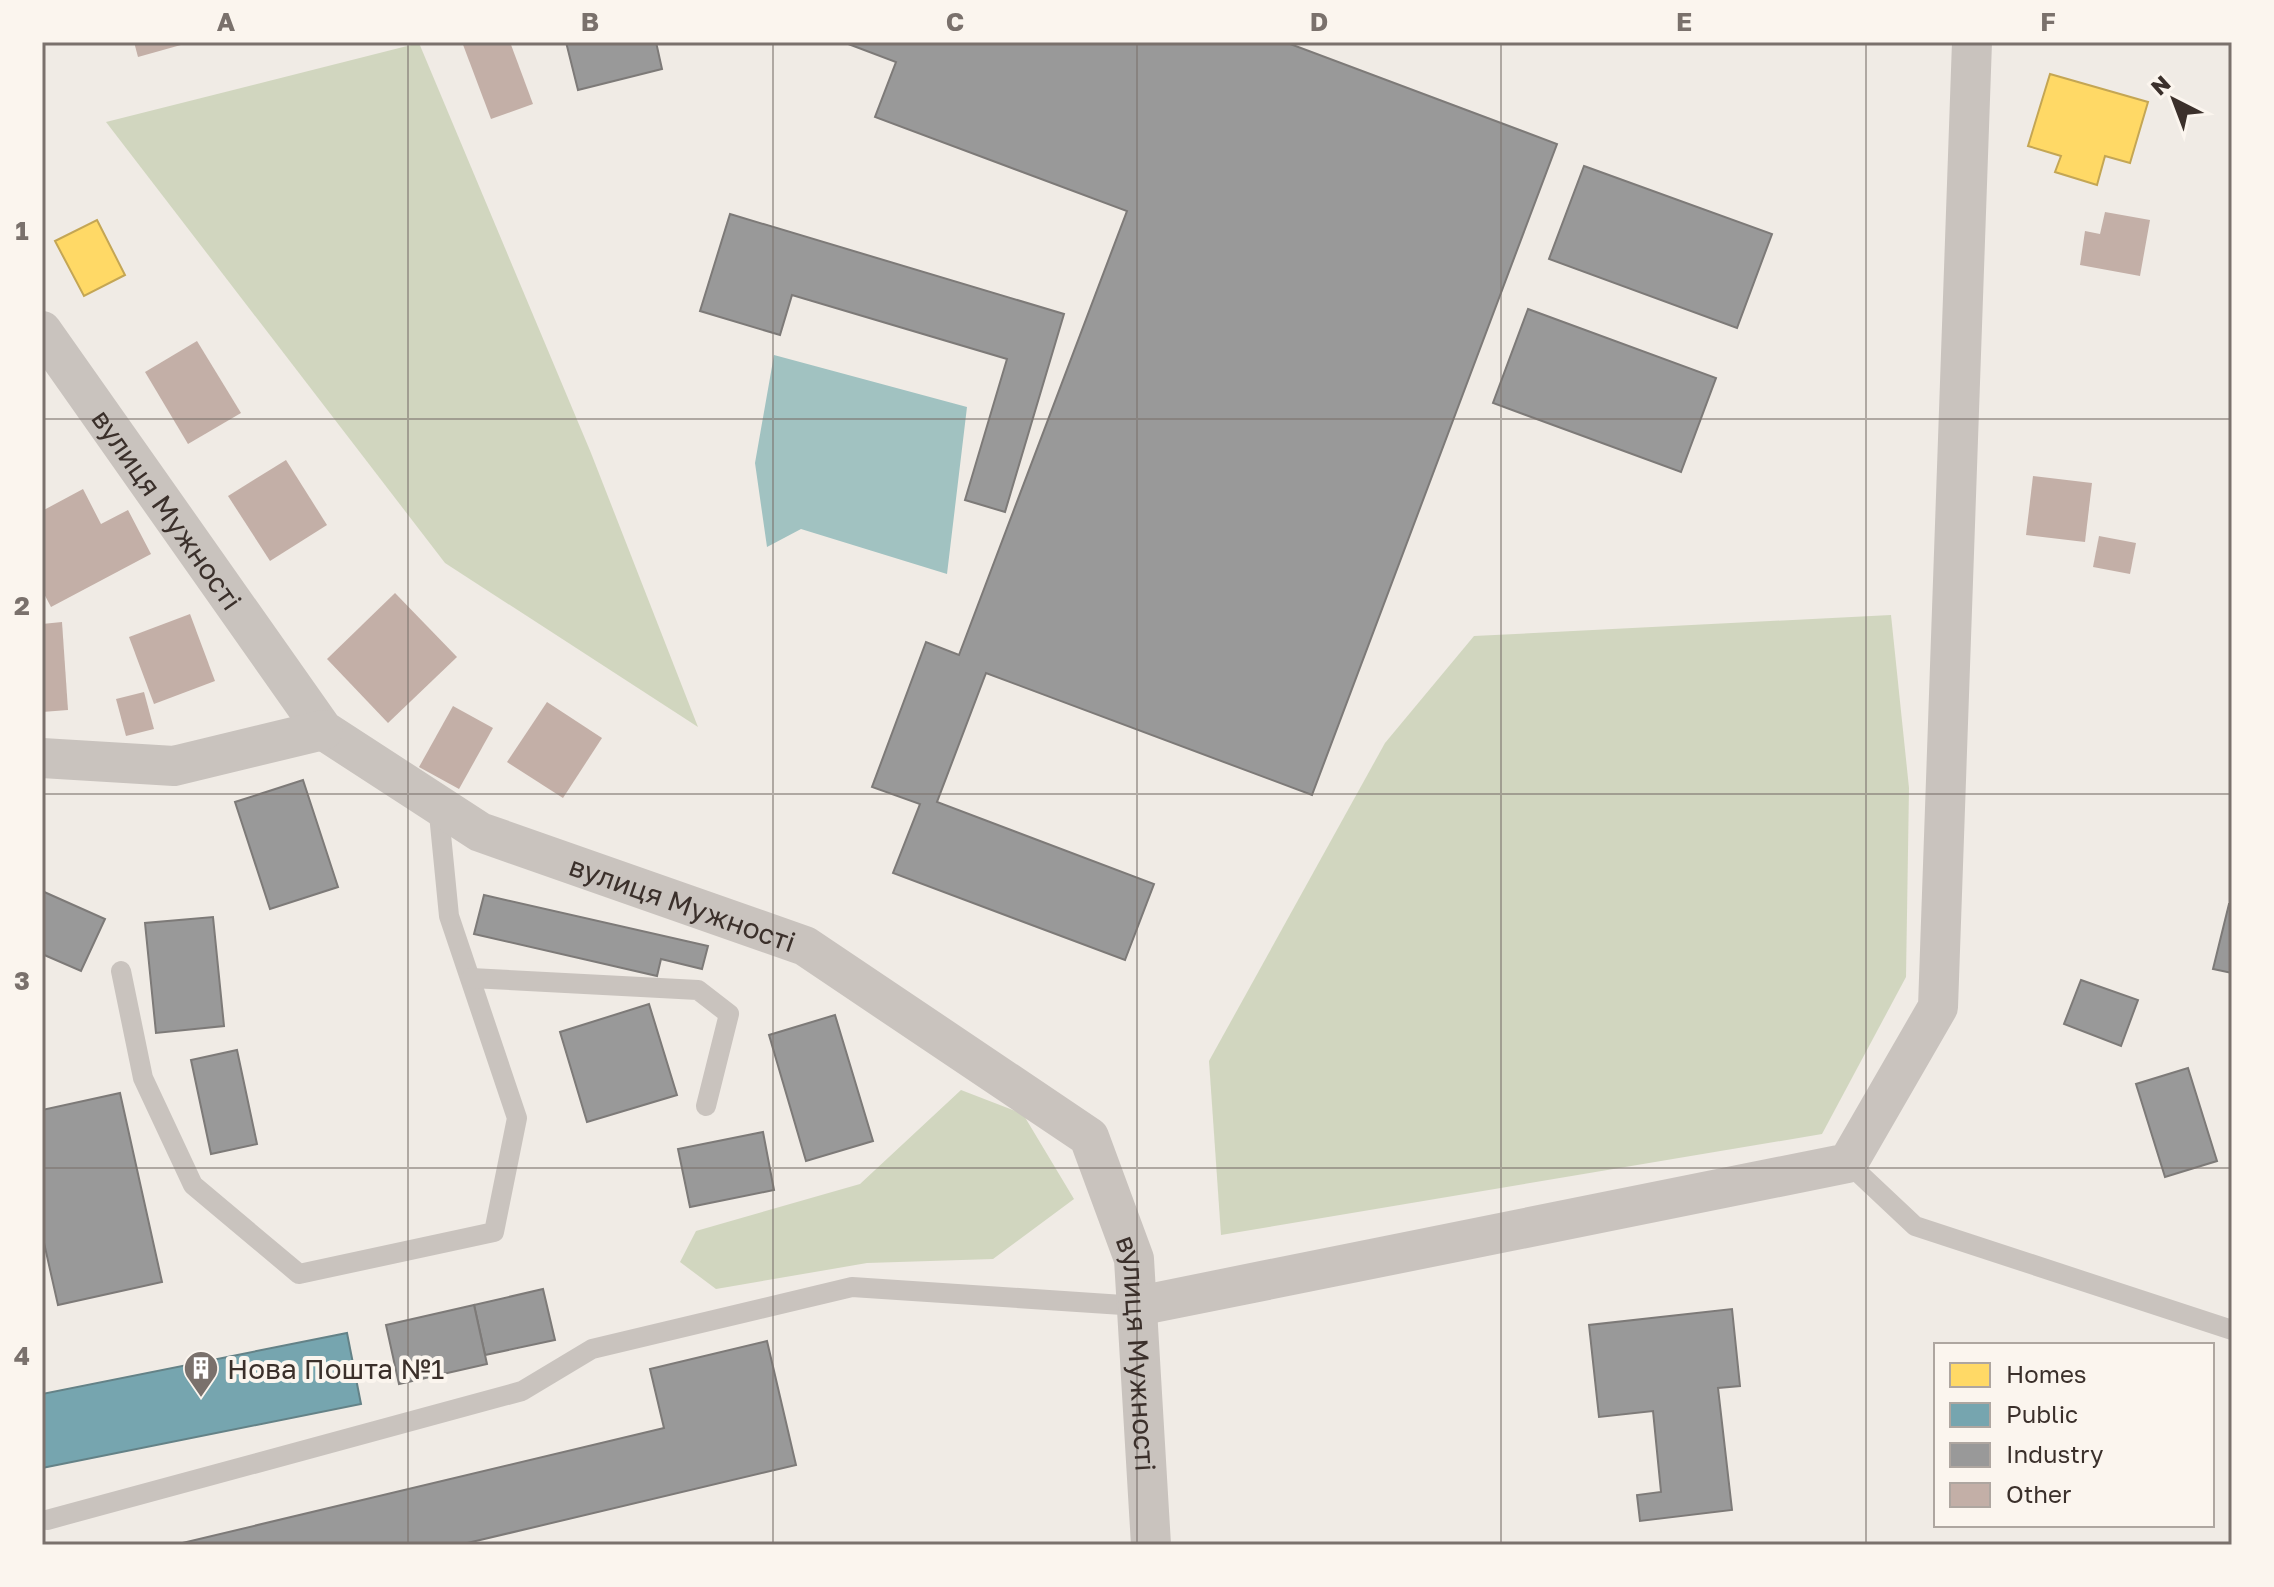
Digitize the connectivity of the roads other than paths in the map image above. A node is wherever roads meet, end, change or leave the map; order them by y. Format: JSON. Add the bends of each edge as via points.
{"nodes":[{"id":1,"x":1972,"y":42,"type":"edge"},
{"id":2,"x":42,"y":331,"type":"edge"},
{"id":3,"x":323,"y":730,"type":"junction"},
{"id":4,"x":42,"y":758,"type":"edge"},
{"id":5,"x":438,"y":804,"type":"junction"},
{"id":6,"x":121,"y":971,"type":"dead end"},
{"id":7,"x":471,"y":978,"type":"junction"},
{"id":8,"x":706,"y":1106,"type":"dead end"},
{"id":9,"x":1848,"y":1163,"type":"junction"},
{"id":10,"x":1138,"y":1306,"type":"junction"},
{"id":11,"x":2232,"y":1330,"type":"edge"},
{"id":12,"x":47,"y":1520,"type":"dead end"},
{"id":13,"x":1151,"y":1545,"type":"edge"}],
"edges":[{"from":1,"to":9,"type":"street","via":[[1938,1007]]},
{"from":2,"to":3,"type":"street","name":"вулиця Мужності"},
{"from":3,"to":4,"type":"street","via":[[174,766]]},
{"from":3,"to":5,"type":"street","name":"вулиця Мужності"},
{"from":5,"to":7,"type":"lane","via":[[449,916]]},
{"from":5,"to":10,"type":"street","name":"вулиця Мужності","via":[[480,832],[805,946],[1089,1137],[1134,1259]]},
{"from":6,"to":7,"type":"lane","via":[[143,1078],[193,1185],[299,1274],[494,1232],[517,1118]]},
{"from":7,"to":8,"type":"lane","via":[[698,990],[729,1014]]},
{"from":9,"to":10,"type":"street"},
{"from":9,"to":11,"type":"lane","via":[[1915,1226]]},
{"from":10,"to":12,"type":"lane","via":[[852,1287],[592,1349],[522,1391]]},
{"from":10,"to":13,"type":"street","name":"вулиця Мужності"}]}
